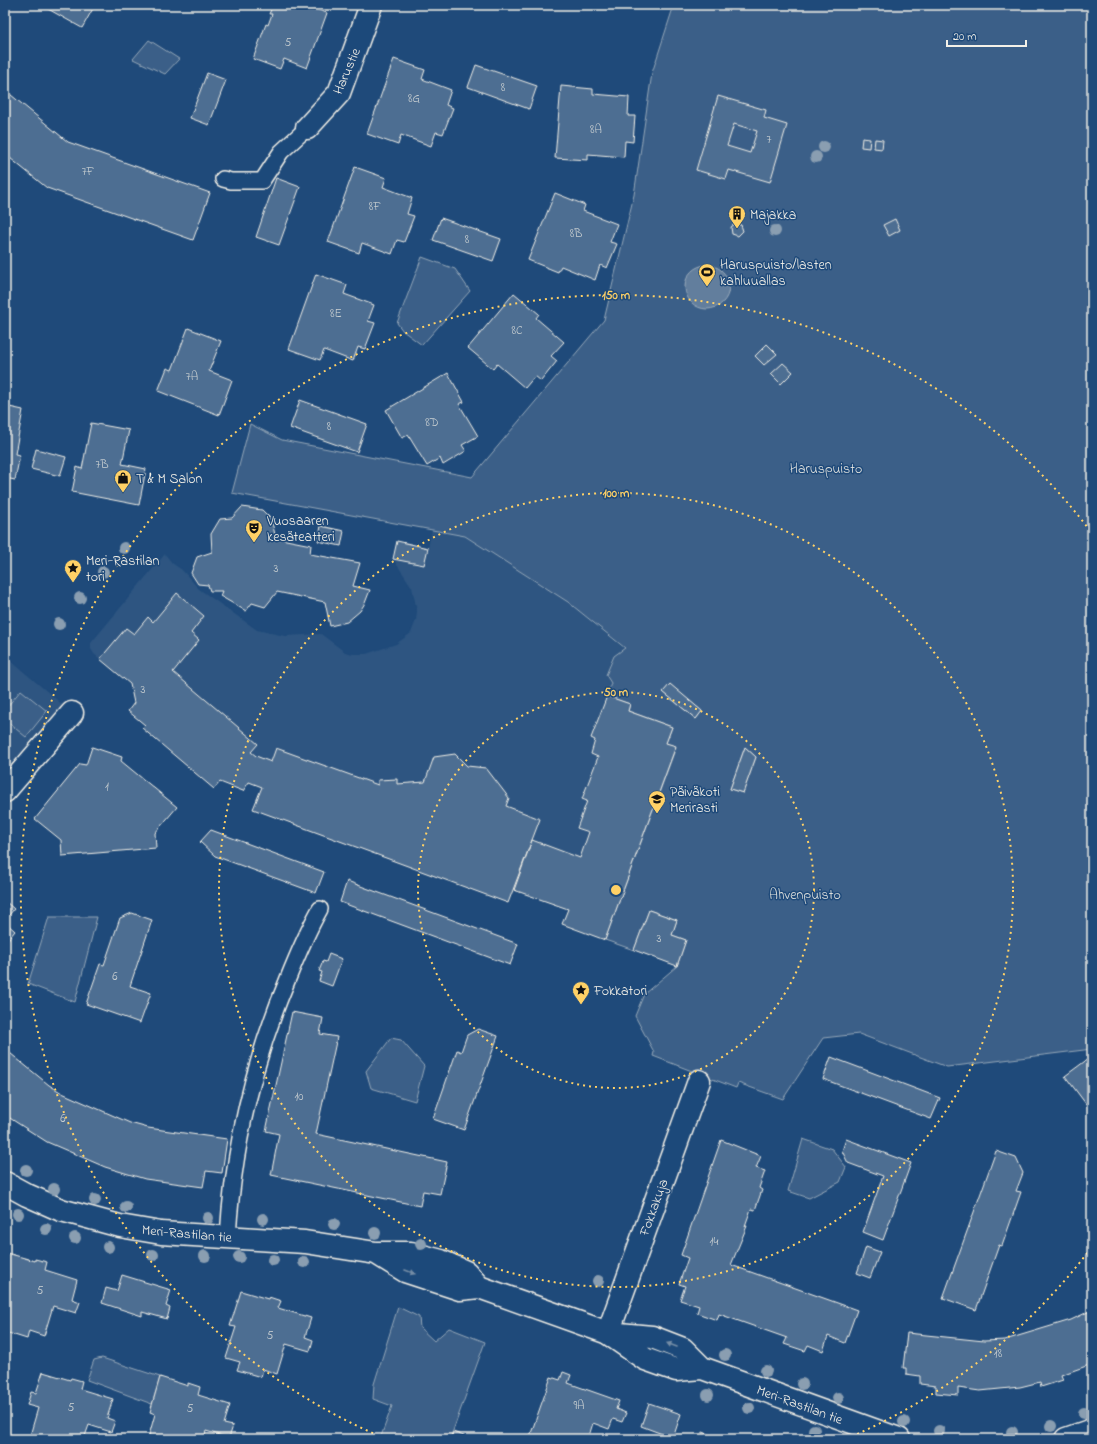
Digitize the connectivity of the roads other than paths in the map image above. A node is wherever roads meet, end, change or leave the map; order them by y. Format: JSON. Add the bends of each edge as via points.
{"nodes":[{"id":1,"x":371,"y":5,"type":"edge"},
{"id":2,"x":308,"y":128,"type":"joint"},
{"id":3,"x":223,"y":179,"type":"dead end"},
{"id":4,"x":72,"y":713,"type":"dead end"},
{"id":5,"x":5,"y":791,"type":"edge"},
{"id":6,"x":320,"y":909,"type":"dead end"},
{"id":7,"x":699,"y":1081,"type":"dead end"},
{"id":8,"x":5,"y":1183,"type":"edge"},
{"id":9,"x":228,"y":1237,"type":"junction"},
{"id":10,"x":608,"y":1333,"type":"junction"},
{"id":11,"x":1092,"y":1430,"type":"edge"},
{"id":12,"x":899,"y":1439,"type":"edge"},
{"id":13,"x":1066,"y":1439,"type":"edge"}],
"edges":[{"from":1,"to":2,"type":"street","name":"Harustie","via":[[340,93]]},
{"from":2,"to":3,"type":"lane","via":[[281,152],[262,181],[231,182]]},
{"from":4,"to":5,"type":"street"},
{"from":6,"to":9,"type":"lane","via":[[308,930],[273,1015],[250,1089],[230,1204]]},
{"from":7,"to":10,"type":"street","name":"Fokkakuja"},
{"from":8,"to":9,"type":"street","name":"Meri-Rastilan tie","via":[[61,1210],[89,1219],[161,1233]]},
{"from":9,"to":10,"type":"street","name":"Meri-Rastilan tie","via":[[305,1242],[376,1253],[411,1253],[441,1261],[466,1272],[479,1287]]},
{"from":10,"to":12,"type":"street","name":"Meri-Rastilan tie","via":[[652,1337],[683,1349],[702,1368]]},
{"from":11,"to":13,"type":"street"}]}
